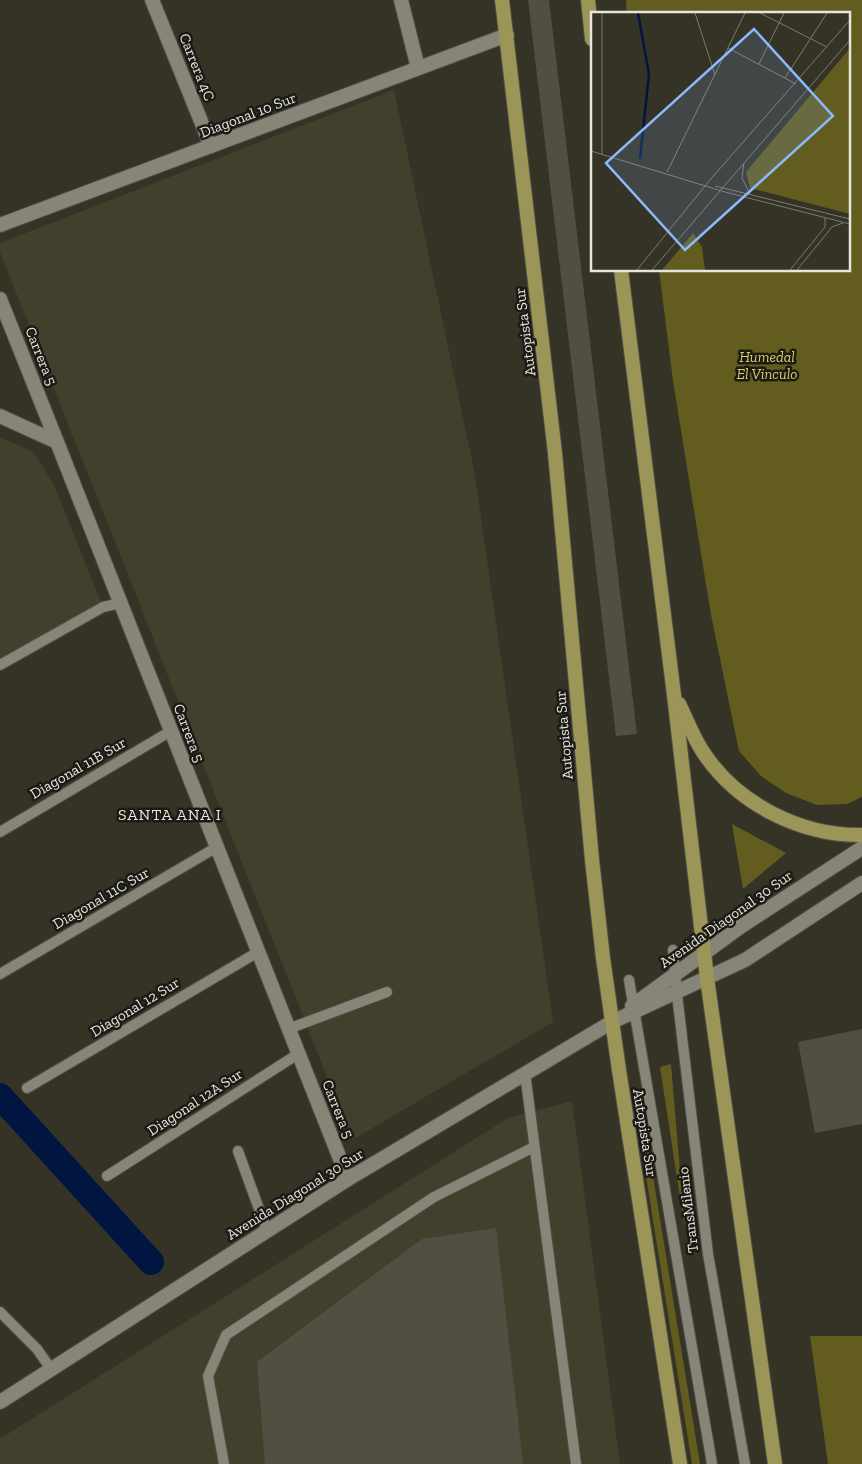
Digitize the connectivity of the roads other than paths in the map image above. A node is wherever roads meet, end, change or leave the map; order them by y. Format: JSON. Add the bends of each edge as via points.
{"nodes":[{"id":1,"x":152,"y":0,"type":"edge"},
{"id":2,"x":400,"y":0,"type":"edge"},
{"id":3,"x":502,"y":0,"type":"edge"},
{"id":4,"x":588,"y":0,"type":"edge"},
{"id":5,"x":591,"y":29,"type":"edge"},
{"id":6,"x":507,"y":34,"type":"junction"},
{"id":7,"x":418,"y":68,"type":"junction"},
{"id":8,"x":211,"y":146,"type":"junction"},
{"id":9,"x":0,"y":226,"type":"edge"},
{"id":10,"x":620,"y":271,"type":"edge"},
{"id":11,"x":0,"y":299,"type":"edge"},
{"id":12,"x":0,"y":416,"type":"edge"},
{"id":13,"x":58,"y":442,"type":"junction"},
{"id":14,"x":121,"y":603,"type":"junction"},
{"id":15,"x":0,"y":665,"type":"edge"},
{"id":16,"x":674,"y":695,"type":"junction"},
{"id":17,"x":171,"y":731,"type":"junction"},
{"id":18,"x":0,"y":832,"type":"edge"},
{"id":19,"x":862,"y":835,"type":"edge"},
{"id":20,"x":217,"y":848,"type":"junction"},
{"id":21,"x":862,"y":848,"type":"edge"},
{"id":22,"x":862,"y":883,"type":"edge"},
{"id":23,"x":673,"y":950,"type":"dead end"},
{"id":24,"x":258,"y":952,"type":"junction"},
{"id":25,"x":704,"y":953,"type":"junction"},
{"id":26,"x":0,"y":974,"type":"edge"},
{"id":27,"x":676,"y":974,"type":"junction"},
{"id":28,"x":707,"y":978,"type":"junction"},
{"id":29,"x":629,"y":980,"type":"dead end"},
{"id":30,"x":387,"y":992,"type":"dead end"},
{"id":31,"x":677,"y":992,"type":"junction"},
{"id":32,"x":634,"y":1008,"type":"junction"},
{"id":33,"x":612,"y":1022,"type":"junction"},
{"id":34,"x":288,"y":1029,"type":"junction"},
{"id":35,"x":298,"y":1054,"type":"junction"},
{"id":36,"x":525,"y":1073,"type":"junction"},
{"id":37,"x":27,"y":1088,"type":"dead end"},
{"id":38,"x":534,"y":1147,"type":"junction"},
{"id":39,"x":238,"y":1151,"type":"dead end"},
{"id":40,"x":107,"y":1176,"type":"dead end"},
{"id":41,"x":348,"y":1179,"type":"junction"},
{"id":42,"x":267,"y":1231,"type":"junction"},
{"id":43,"x":0,"y":1312,"type":"edge"},
{"id":44,"x":51,"y":1370,"type":"junction"},
{"id":45,"x":0,"y":1402,"type":"edge"},
{"id":46,"x":224,"y":1464,"type":"edge"},
{"id":47,"x":576,"y":1464,"type":"edge"},
{"id":48,"x":680,"y":1464,"type":"edge"},
{"id":49,"x":712,"y":1464,"type":"edge"},
{"id":50,"x":745,"y":1464,"type":"edge"},
{"id":51,"x":775,"y":1464,"type":"edge"}],
"edges":[{"from":1,"to":8,"type":"street","name":"Carrera 4C"},
{"from":2,"to":7,"type":"street"},
{"from":3,"to":6,"type":"highway","name":"Autopista Sur"},
{"from":4,"to":5,"type":"highway"},
{"from":6,"to":7,"type":"street","name":"Diagonal 10 Sur"},
{"from":6,"to":33,"type":"highway","name":"Autopista Sur","via":[[555,453],[592,860]]},
{"from":7,"to":8,"type":"street","name":"Diagonal 10 Sur"},
{"from":8,"to":9,"type":"street","name":"Diagonal 10 Sur"},
{"from":10,"to":16,"type":"highway"},
{"from":11,"to":13,"type":"street","name":"Carrera 5"},
{"from":12,"to":13,"type":"street"},
{"from":13,"to":14,"type":"street","name":"Carrera 5"},
{"from":14,"to":15,"type":"lane","via":[[104,607]]},
{"from":14,"to":17,"type":"street","name":"Carrera 5"},
{"from":16,"to":19,"type":"highway","via":[[703,752],[751,801],[781,818],[814,830]]},
{"from":16,"to":25,"type":"highway"},
{"from":17,"to":18,"type":"lane","name":"Diagonal 11B Sur"},
{"from":17,"to":20,"type":"street","name":"Carrera 5"},
{"from":20,"to":24,"type":"street","name":"Carrera 5"},
{"from":20,"to":26,"type":"lane","name":"Diagonal 11C Sur"},
{"from":21,"to":25,"type":"street","name":"Avenida Diagonal 30 Sur"},
{"from":22,"to":28,"type":"street","name":"Avenida Diagonal 30 Sur","via":[[745,960]]},
{"from":23,"to":27,"type":"lane","name":"TransMilenio"},
{"from":24,"to":34,"type":"street","name":"Carrera 5"},
{"from":24,"to":37,"type":"lane","name":"Diagonal 12 Sur"},
{"from":25,"to":27,"type":"street","name":"Avenida Diagonal 30 Sur"},
{"from":25,"to":28,"type":"highway"},
{"from":27,"to":31,"type":"lane","name":"TransMilenio"},
{"from":27,"to":32,"type":"street","name":"Avenida Diagonal 30 Sur"},
{"from":28,"to":31,"type":"street","name":"Avenida Diagonal 30 Sur"},
{"from":28,"to":51,"type":"highway"},
{"from":29,"to":32,"type":"lane","name":"TransMilenio"},
{"from":30,"to":34,"type":"lane"},
{"from":31,"to":32,"type":"street","name":"Avenida Diagonal 30 Sur"},
{"from":31,"to":50,"type":"lane","name":"TransMilenio","via":[[708,1254]]},
{"from":32,"to":33,"type":"street","name":"Avenida Diagonal 30 Sur"},
{"from":32,"to":49,"type":"lane","name":"TransMilenio"},
{"from":33,"to":36,"type":"street","name":"Avenida Diagonal 30 Sur"},
{"from":33,"to":48,"type":"highway","name":"Autopista Sur"},
{"from":34,"to":35,"type":"street","name":"Carrera 5"},
{"from":35,"to":40,"type":"lane","name":"Diagonal 12A Sur"},
{"from":35,"to":41,"type":"street","name":"Carrera 5"},
{"from":36,"to":38,"type":"lane"},
{"from":36,"to":41,"type":"street","name":"Avenida Diagonal 30 Sur"},
{"from":38,"to":46,"type":"lane","via":[[434,1197],[226,1336],[208,1376]]},
{"from":38,"to":47,"type":"lane"},
{"from":39,"to":42,"type":"lane"},
{"from":41,"to":42,"type":"street","name":"Avenida Diagonal 30 Sur"},
{"from":42,"to":44,"type":"street","name":"Avenida Diagonal 30 Sur"},
{"from":43,"to":44,"type":"lane","via":[[37,1349]]},
{"from":44,"to":45,"type":"street","name":"Avenida Diagonal 30 Sur"}]}
